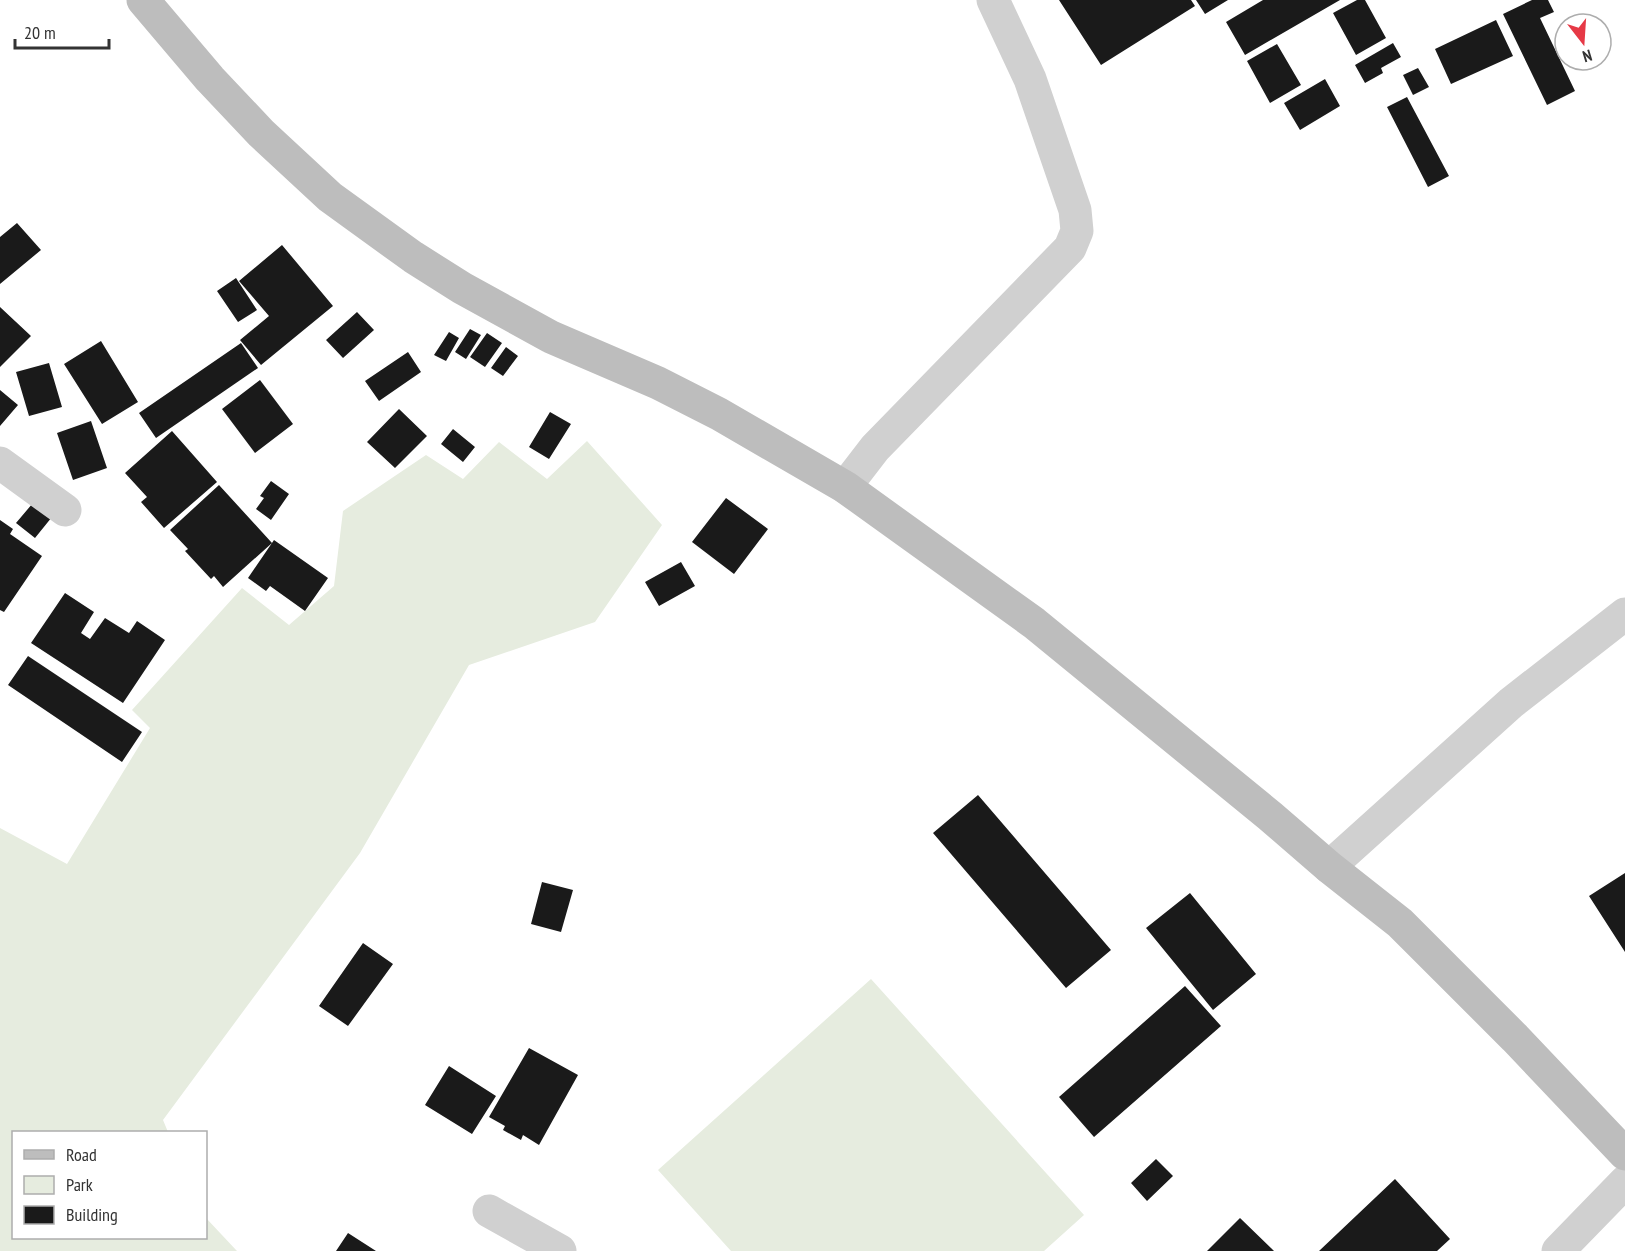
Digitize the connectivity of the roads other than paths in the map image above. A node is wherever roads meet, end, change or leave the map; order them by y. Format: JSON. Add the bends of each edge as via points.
{"nodes":[{"id":1,"x":143,"y":0,"type":"edge"},
{"id":2,"x":993,"y":0,"type":"edge"},
{"id":3,"x":0,"y":463,"type":"edge"},
{"id":4,"x":845,"y":487,"type":"junction"},
{"id":5,"x":65,"y":510,"type":"dead end"},
{"id":6,"x":1625,"y":614,"type":"edge"},
{"id":7,"x":1329,"y":867,"type":"junction"},
{"id":8,"x":1625,"y":1154,"type":"edge"},
{"id":9,"x":1625,"y":1182,"type":"edge"},
{"id":10,"x":489,"y":1211,"type":"dead end"},
{"id":11,"x":560,"y":1251,"type":"edge"},
{"id":12,"x":1558,"y":1251,"type":"edge"}],
"edges":[{"from":1,"to":4,"type":"street","via":[[261,133],[330,197],[413,257],[551,337],[719,414]]},
{"from":2,"to":4,"type":"street","via":[[1030,79],[1074,210],[1077,231],[1070,248],[875,448]]},
{"from":3,"to":5,"type":"street"},
{"from":4,"to":7,"type":"street","via":[[1034,623]]},
{"from":6,"to":7,"type":"street","via":[[1512,703]]},
{"from":7,"to":8,"type":"street","via":[[1400,923]]},
{"from":9,"to":12,"type":"street"},
{"from":10,"to":11,"type":"street"}]}
